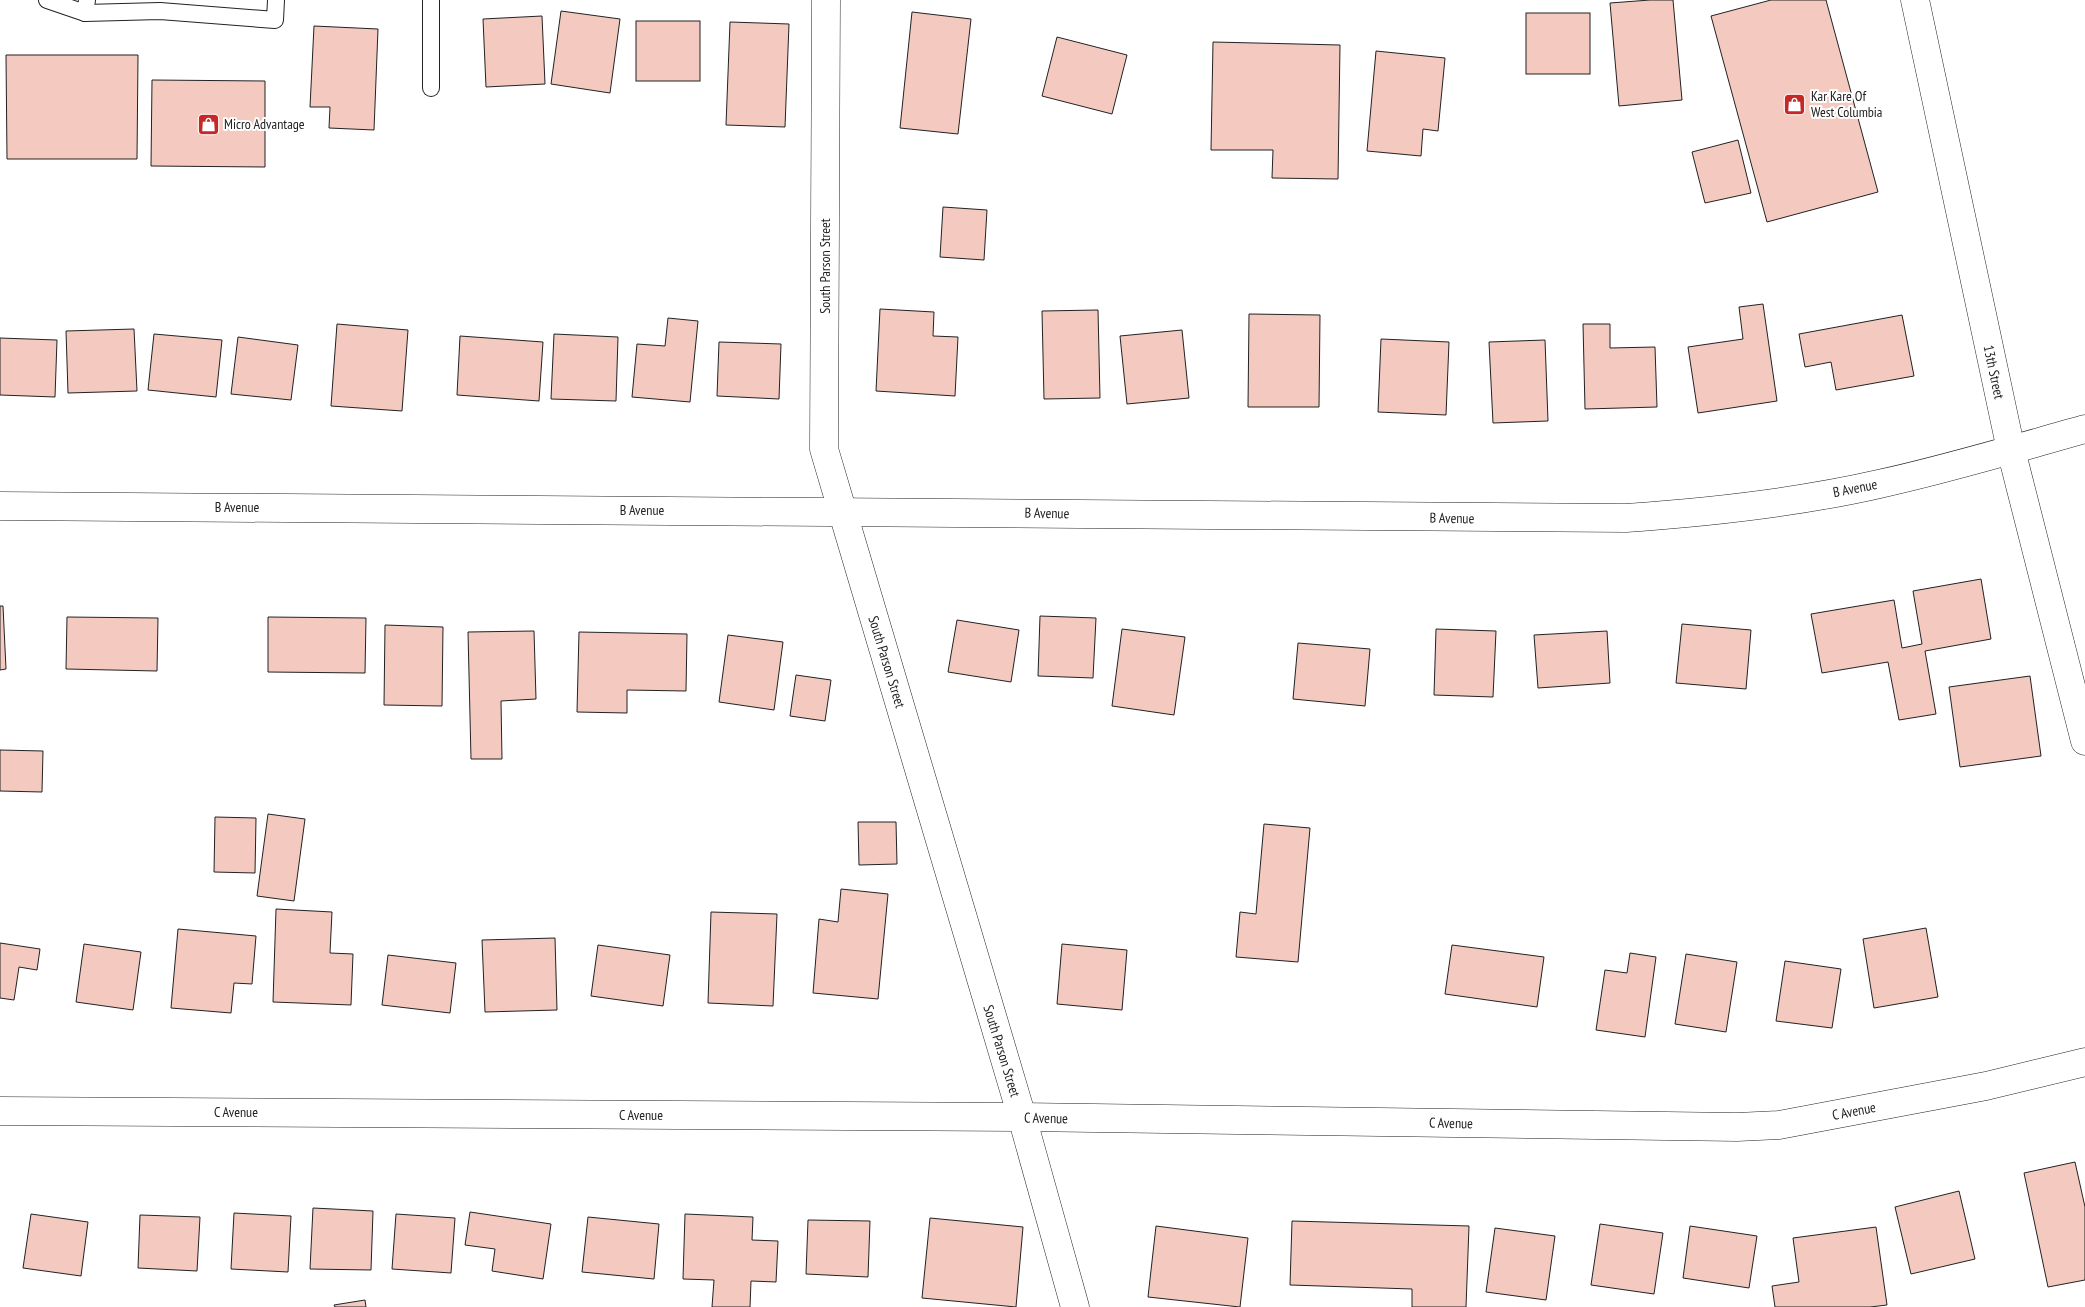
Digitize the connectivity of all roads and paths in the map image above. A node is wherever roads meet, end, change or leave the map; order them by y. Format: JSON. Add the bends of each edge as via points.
{"nodes":[{"id":1,"x":47,"y":0,"type":"edge"},
{"id":2,"x":276,"y":0,"type":"edge"},
{"id":3,"x":431,"y":0,"type":"edge"},
{"id":4,"x":826,"y":0,"type":"edge"},
{"id":5,"x":1915,"y":0,"type":"edge"},
{"id":6,"x":86,"y":6,"type":"edge"},
{"id":7,"x":431,"y":88,"type":"dead end"},
{"id":8,"x":2085,"y":430,"type":"edge"},
{"id":9,"x":2011,"y":450,"type":"junction"},
{"id":10,"x":0,"y":506,"type":"edge"},
{"id":11,"x":842,"y":511,"type":"junction"},
{"id":12,"x":2085,"y":741,"type":"edge"},
{"id":13,"x":2085,"y":1062,"type":"edge"},
{"id":14,"x":0,"y":1111,"type":"edge"},
{"id":15,"x":1022,"y":1117,"type":"junction"},
{"id":16,"x":1075,"y":1307,"type":"edge"}],
"edges":[{"from":1,"to":6,"type":"lane"},
{"from":2,"to":6,"type":"lane","via":[[275,20]]},
{"from":3,"to":7,"type":"lane"},
{"from":4,"to":11,"type":"street","name":"South Parson Street","via":[[824,449]]},
{"from":5,"to":9,"type":"street","name":"13th Street"},
{"from":8,"to":9,"type":"street","name":"B Avenue"},
{"from":9,"to":11,"type":"street","name":"B Avenue","via":[[1879,484],[1763,505],[1626,518]]},
{"from":9,"to":12,"type":"street","name":"13th Street"},
{"from":10,"to":11,"type":"street","name":"B Avenue"},
{"from":11,"to":15,"type":"street","name":"South Parson Street"},
{"from":13,"to":15,"type":"street","name":"C Avenue","via":[[1986,1086],[1779,1125]]},
{"from":14,"to":15,"type":"street","name":"C Avenue"},
{"from":15,"to":16,"type":"street","name":"South Parson Street"}]}
